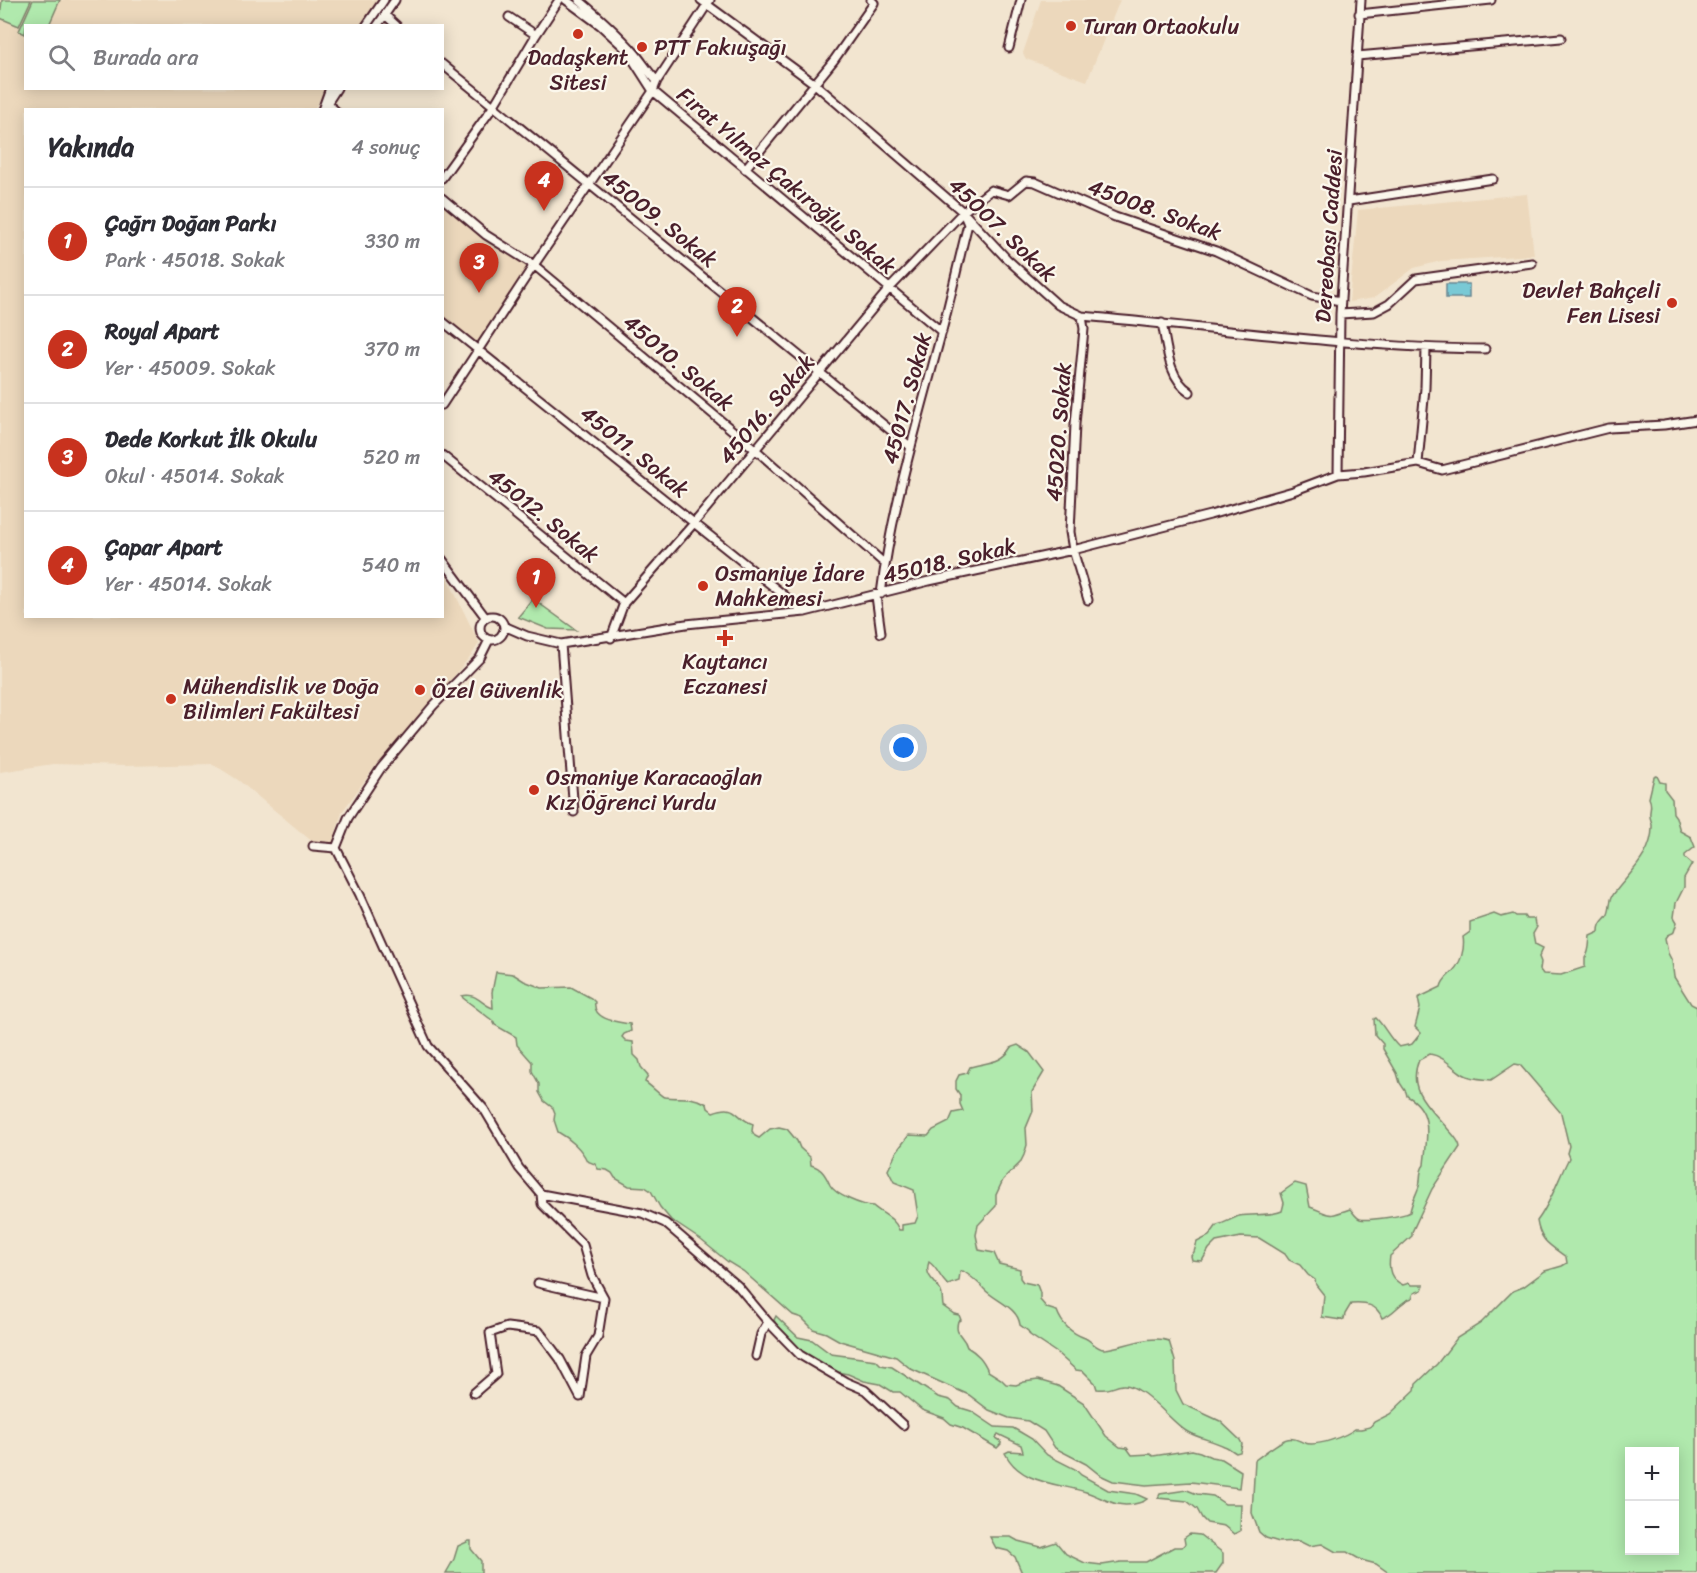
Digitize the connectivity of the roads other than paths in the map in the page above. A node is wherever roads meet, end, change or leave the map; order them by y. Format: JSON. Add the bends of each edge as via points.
{"nodes":[{"id":1,"x":384,"y":0,"type":"edge"},
{"id":2,"x":395,"y":0,"type":"edge"},
{"id":3,"x":559,"y":0,"type":"edge"},
{"id":4,"x":566,"y":0,"type":"edge"},
{"id":5,"x":579,"y":0,"type":"edge"},
{"id":6,"x":1021,"y":0,"type":"edge"},
{"id":7,"x":1360,"y":0,"type":"edge"},
{"id":8,"x":1491,"y":0,"type":"edge"},
{"id":9,"x":706,"y":1,"type":"edge"},
{"id":10,"x":873,"y":1,"type":"edge"},
{"id":11,"x":1359,"y":14,"type":"junction"},
{"id":12,"x":385,"y":15,"type":"junction"},
{"id":13,"x":509,"y":17,"type":"dead end"},
{"id":14,"x":367,"y":24,"type":"edge"},
{"id":15,"x":378,"y":24,"type":"edge"},
{"id":16,"x":395,"y":24,"type":"edge"},
{"id":17,"x":536,"y":34,"type":"junction"},
{"id":18,"x":1561,"y":38,"type":"dead end"},
{"id":19,"x":1009,"y":48,"type":"dead end"},
{"id":20,"x":1357,"y":56,"type":"junction"},
{"id":21,"x":444,"y":66,"type":"edge"},
{"id":22,"x":657,"y":81,"type":"junction"},
{"id":23,"x":815,"y":84,"type":"junction"},
{"id":24,"x":329,"y":90,"type":"edge"},
{"id":25,"x":336,"y":90,"type":"edge"},
{"id":26,"x":653,"y":91,"type":"junction"},
{"id":27,"x":324,"y":106,"type":"edge"},
{"id":28,"x":493,"y":107,"type":"junction"},
{"id":29,"x":746,"y":169,"type":"junction"},
{"id":30,"x":444,"y":175,"type":"edge"},
{"id":31,"x":1493,"y":179,"type":"dead end"},
{"id":32,"x":589,"y":183,"type":"junction"},
{"id":33,"x":444,"y":200,"type":"edge"},
{"id":34,"x":1349,"y":201,"type":"junction"},
{"id":35,"x":963,"y":212,"type":"junction"},
{"id":36,"x":1532,"y":263,"type":"dead end"},
{"id":37,"x":534,"y":265,"type":"junction"},
{"id":38,"x":889,"y":288,"type":"junction"},
{"id":39,"x":1341,"y":301,"type":"junction"},
{"id":40,"x":1341,"y":314,"type":"junction"},
{"id":41,"x":1082,"y":316,"type":"junction"},
{"id":42,"x":444,"y":322,"type":"edge"},
{"id":43,"x":1162,"y":323,"type":"junction"},
{"id":44,"x":942,"y":332,"type":"junction"},
{"id":45,"x":1339,"y":341,"type":"junction"},
{"id":46,"x":478,"y":348,"type":"junction"},
{"id":47,"x":1426,"y":349,"type":"junction"},
{"id":48,"x":1485,"y":349,"type":"dead end"},
{"id":49,"x":820,"y":372,"type":"junction"},
{"id":50,"x":1190,"y":392,"type":"dead end"},
{"id":51,"x":444,"y":402,"type":"edge"},
{"id":52,"x":1697,"y":420,"type":"edge"},
{"id":53,"x":911,"y":447,"type":"junction"},
{"id":54,"x":756,"y":450,"type":"junction"},
{"id":55,"x":444,"y":457,"type":"edge"},
{"id":56,"x":1418,"y":463,"type":"junction"},
{"id":57,"x":1338,"y":474,"type":"junction"},
{"id":58,"x":695,"y":522,"type":"junction"},
{"id":59,"x":1073,"y":550,"type":"junction"},
{"id":60,"x":444,"y":562,"type":"edge"},
{"id":61,"x":885,"y":564,"type":"junction"},
{"id":62,"x":878,"y":595,"type":"junction"},
{"id":63,"x":1088,"y":600,"type":"dead end"},
{"id":64,"x":624,"y":603,"type":"junction"},
{"id":65,"x":804,"y":612,"type":"junction"},
{"id":66,"x":486,"y":618,"type":"junction"},
{"id":67,"x":504,"y":626,"type":"junction"},
{"id":68,"x":881,"y":633,"type":"dead end"},
{"id":69,"x":611,"y":638,"type":"junction"},
{"id":70,"x":489,"y":640,"type":"junction"},
{"id":71,"x":561,"y":644,"type":"junction"},
{"id":72,"x":574,"y":812,"type":"dead end"},
{"id":73,"x":313,"y":846,"type":"dead end"},
{"id":74,"x":336,"y":848,"type":"junction"},
{"id":75,"x":541,"y":1194,"type":"junction"},
{"id":76,"x":538,"y":1283,"type":"dead end"},
{"id":77,"x":604,"y":1298,"type":"junction"},
{"id":78,"x":768,"y":1322,"type":"junction"},
{"id":79,"x":756,"y":1356,"type":"dead end"},
{"id":80,"x":474,"y":1393,"type":"dead end"},
{"id":81,"x":903,"y":1425,"type":"dead end"}],
"edges":[{"from":1,"to":14,"type":"street"},
{"from":2,"to":12,"type":"street"},
{"from":3,"to":17,"type":"street"},
{"from":4,"to":26,"type":"street","name":"Fırat Yılmaz Çakıroğlu Sokak","via":[[626,50]]},
{"from":5,"to":22,"type":"street","name":"Fırat Yılmaz Çakıroğlu Sokak","via":[[636,53]]},
{"from":6,"to":19,"type":"street"},
{"from":7,"to":11,"type":"street","name":"Dereobası Caddesi"},
{"from":8,"to":11,"type":"street"},
{"from":9,"to":22,"type":"street"},
{"from":9,"to":23,"type":"street","name":"45007. Sokak"},
{"from":10,"to":23,"type":"street"},
{"from":11,"to":20,"type":"street","name":"Dereobası Caddesi"},
{"from":12,"to":15,"type":"street"},
{"from":12,"to":16,"type":"street"},
{"from":13,"to":17,"type":"street"},
{"from":17,"to":28,"type":"street"},
{"from":18,"to":20,"type":"street"},
{"from":20,"to":34,"type":"street","name":"Dereobası Caddesi"},
{"from":21,"to":28,"type":"street","name":"45009. Sokak"},
{"from":22,"to":26,"type":"street"},
{"from":23,"to":29,"type":"street"},
{"from":23,"to":35,"type":"street","name":"45007. Sokak"},
{"from":24,"to":27,"type":"street"},
{"from":25,"to":27,"type":"street"},
{"from":26,"to":29,"type":"street","name":"Fırat Yılmaz Çakıroğlu Sokak"},
{"from":26,"to":32,"type":"street"},
{"from":28,"to":30,"type":"street"},
{"from":28,"to":32,"type":"street","name":"45009. Sokak"},
{"from":29,"to":38,"type":"street","name":"Fırat Yılmaz Çakıroğlu Sokak"},
{"from":31,"to":34,"type":"street"},
{"from":32,"to":37,"type":"street"},
{"from":32,"to":49,"type":"street","name":"45009. Sokak"},
{"from":33,"to":37,"type":"street","name":"45010. Sokak","via":[[486,235]]},
{"from":34,"to":39,"type":"street","name":"Dereobası Caddesi"},
{"from":35,"to":38,"type":"street","name":"45016. Sokak"},
{"from":35,"to":39,"type":"street","name":"45008. Sokak","via":[[991,189],[1010,195],[1026,181],[1035,182],[1115,217],[1216,250],[1312,296]]},
{"from":35,"to":41,"type":"street","name":"45007. Sokak","via":[[1058,305]]},
{"from":35,"to":44,"type":"street","name":"45017. Sokak","via":[[968,224]]},
{"from":36,"to":40,"type":"street","via":[[1416,279],[1374,312]]},
{"from":37,"to":46,"type":"street"},
{"from":37,"to":54,"type":"street","name":"45010. Sokak"},
{"from":38,"to":44,"type":"street","name":"Fırat Yılmaz Çakıroğlu Sokak"},
{"from":38,"to":49,"type":"street","name":"45016. Sokak"},
{"from":39,"to":40,"type":"street","name":"Dereobası Caddesi"},
{"from":40,"to":45,"type":"street","name":"Dereobası Caddesi"},
{"from":41,"to":43,"type":"street","name":"45007. Sokak"},
{"from":41,"to":59,"type":"street","name":"45020. Sokak","via":[[1070,532]]},
{"from":42,"to":46,"type":"street","name":"45011. Sokak"},
{"from":43,"to":45,"type":"street","name":"45007. Sokak"},
{"from":43,"to":50,"type":"street","via":[[1172,370],[1180,386]]},
{"from":44,"to":53,"type":"street","name":"45017. Sokak"},
{"from":45,"to":47,"type":"street","name":"45007. Sokak"},
{"from":45,"to":57,"type":"street","name":"Dereobası Caddesi"},
{"from":46,"to":51,"type":"street"},
{"from":46,"to":58,"type":"street","name":"45011. Sokak"},
{"from":47,"to":48,"type":"street","name":"45007. Sokak"},
{"from":47,"to":56,"type":"street"},
{"from":49,"to":53,"type":"street","name":"45009. Sokak"},
{"from":49,"to":54,"type":"street","name":"45016. Sokak"},
{"from":52,"to":56,"type":"street","via":[[1610,428],[1442,470]]},
{"from":53,"to":61,"type":"street","name":"45017. Sokak"},
{"from":54,"to":58,"type":"street","name":"45016. Sokak"},
{"from":54,"to":61,"type":"street","name":"45010. Sokak"},
{"from":55,"to":64,"type":"street","name":"45012. Sokak"},
{"from":56,"to":57,"type":"street","name":"45018. Sokak"},
{"from":57,"to":59,"type":"street","name":"45018. Sokak","via":[[1210,515]]},
{"from":58,"to":64,"type":"street","name":"45016. Sokak"},
{"from":58,"to":65,"type":"street","name":"45011. Sokak"},
{"from":59,"to":62,"type":"street","name":"45018. Sokak"},
{"from":59,"to":63,"type":"street","name":"45020. Sokak"},
{"from":60,"to":66,"type":"street"},
{"from":61,"to":62,"type":"street","name":"45017. Sokak"},
{"from":62,"to":65,"type":"street","name":"45018. Sokak"},
{"from":62,"to":68,"type":"street","name":"45017. Sokak"},
{"from":64,"to":69,"type":"street","name":"45016. Sokak"},
{"from":65,"to":69,"type":"street","name":"45018. Sokak","via":[[686,624]]},
{"from":66,"to":67,"type":"street","via":[[497,617]]},
{"from":66,"to":70,"type":"street","via":[[480,628]]},
{"from":67,"to":70,"type":"street","via":[[500,637]]},
{"from":67,"to":71,"type":"street","name":"45018. Sokak"},
{"from":69,"to":71,"type":"street","name":"45018. Sokak"},
{"from":70,"to":74,"type":"street","via":[[480,658],[432,706],[381,768],[348,818]]},
{"from":71,"to":72,"type":"street"},
{"from":73,"to":74,"type":"street"},
{"from":74,"to":75,"type":"street","via":[[428,1046],[484,1109],[519,1168]]},
{"from":75,"to":77,"type":"street","via":[[542,1204],[583,1245],[592,1276]]},
{"from":75,"to":78,"type":"street","via":[[642,1213],[665,1223],[738,1286]]},
{"from":76,"to":77,"type":"street"},
{"from":77,"to":80,"type":"street","via":[[598,1336],[586,1356],[580,1397],[539,1330],[507,1326],[490,1333],[496,1374]]},
{"from":78,"to":79,"type":"street"},
{"from":78,"to":81,"type":"street","via":[[800,1355],[866,1390]]}]}
